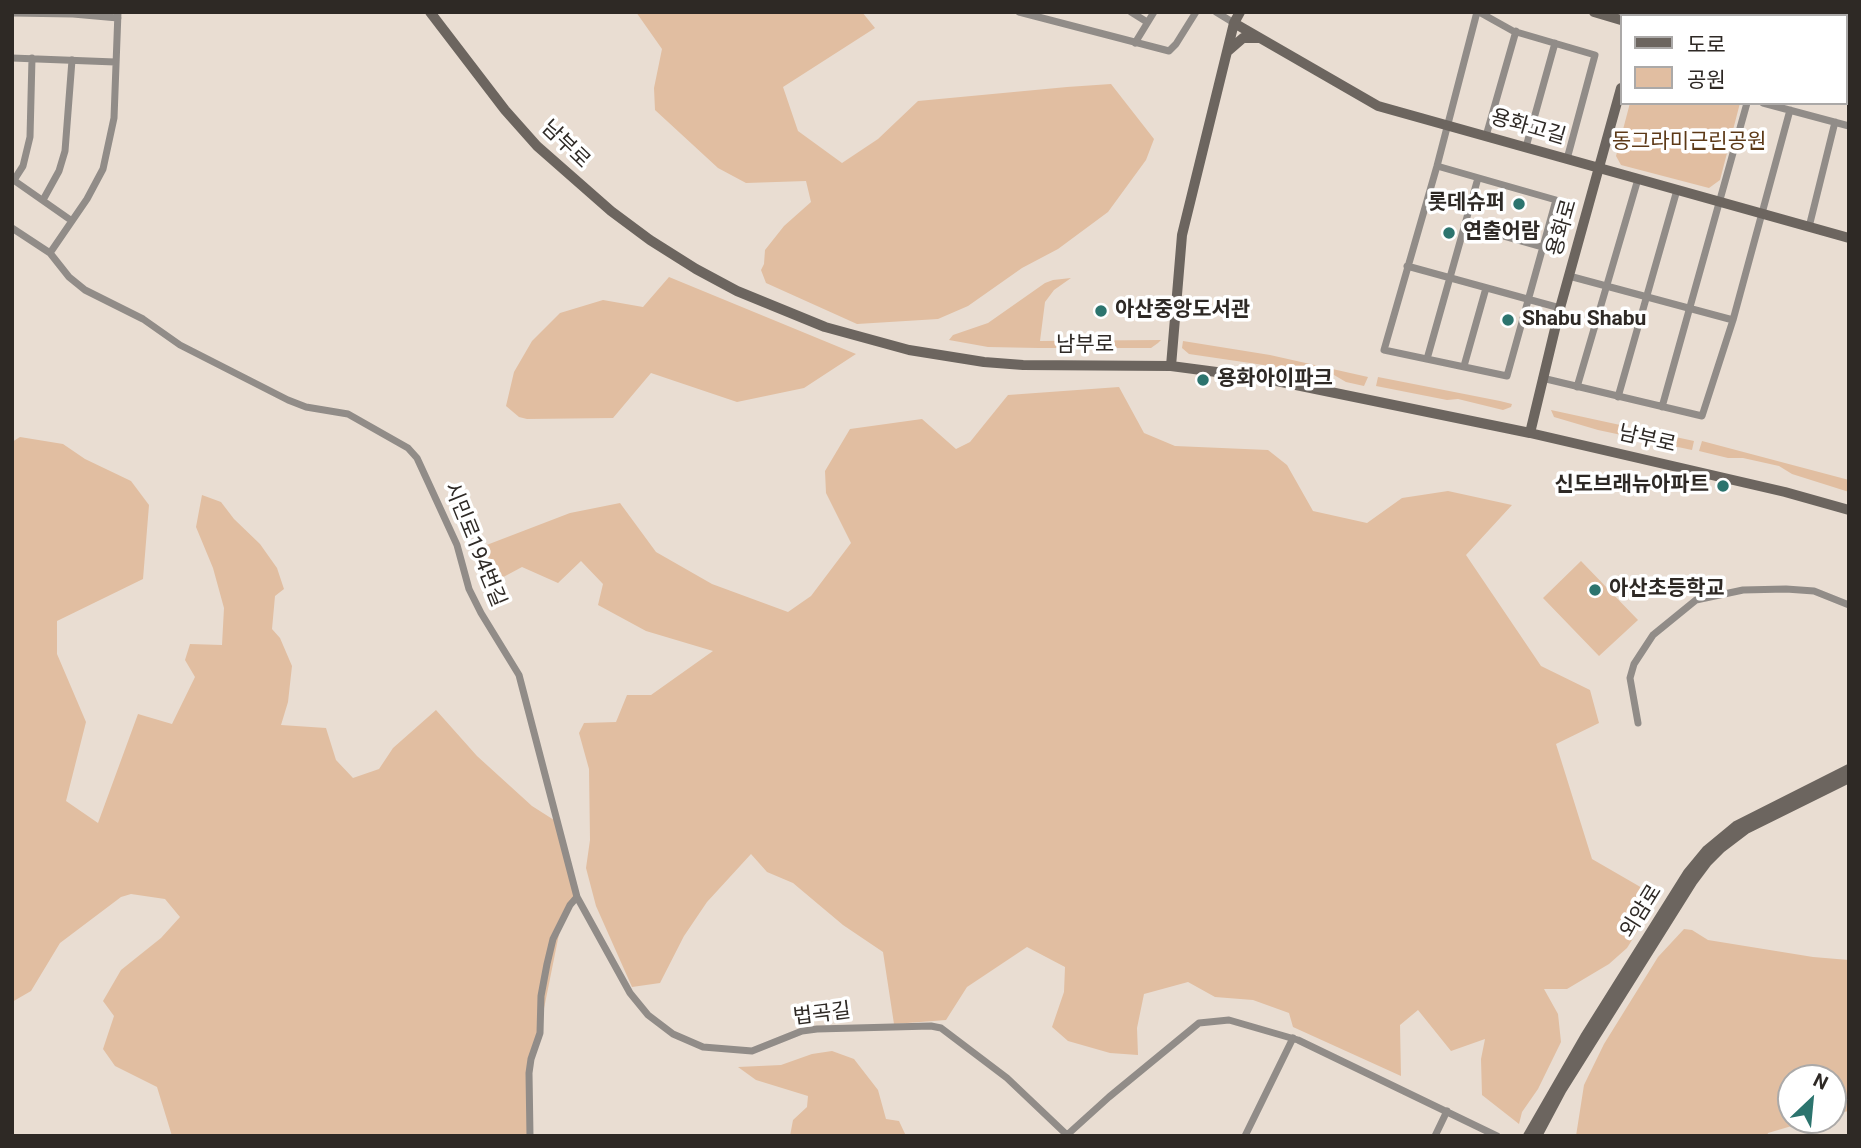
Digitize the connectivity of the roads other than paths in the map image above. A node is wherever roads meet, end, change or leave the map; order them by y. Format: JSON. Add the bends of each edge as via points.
{"nodes":[{"id":1,"x":430,"y":12,"type":"edge"},
{"id":2,"x":1019,"y":12,"type":"edge"},
{"id":3,"x":1131,"y":12,"type":"edge"},
{"id":4,"x":1154,"y":12,"type":"edge"},
{"id":5,"x":1196,"y":12,"type":"edge"},
{"id":6,"x":1216,"y":12,"type":"edge"},
{"id":7,"x":1240,"y":12,"type":"edge"},
{"id":8,"x":1478,"y":12,"type":"edge"},
{"id":9,"x":1594,"y":12,"type":"edge"},
{"id":10,"x":12,"y":13,"type":"edge"},
{"id":11,"x":37,"y":13,"type":"edge"},
{"id":12,"x":73,"y":13,"type":"edge"},
{"id":13,"x":118,"y":15,"type":"edge"},
{"id":14,"x":1619,"y":19,"type":"edge"},
{"id":15,"x":1147,"y":22,"type":"junction"},
{"id":16,"x":1234,"y":23,"type":"junction"},
{"id":17,"x":1516,"y":31,"type":"junction"},
{"id":18,"x":1262,"y":38,"type":"junction"},
{"id":19,"x":1135,"y":43,"type":"junction"},
{"id":20,"x":1555,"y":43,"type":"junction"},
{"id":21,"x":1227,"y":53,"type":"junction"},
{"id":22,"x":12,"y":58,"type":"edge"},
{"id":23,"x":32,"y":58,"type":"junction"},
{"id":24,"x":72,"y":60,"type":"junction"},
{"id":25,"x":115,"y":62,"type":"junction"},
{"id":26,"x":1619,"y":95,"type":"edge"},
{"id":27,"x":1745,"y":105,"type":"edge"},
{"id":28,"x":1771,"y":105,"type":"edge"},
{"id":29,"x":1790,"y":110,"type":"junction"},
{"id":30,"x":1835,"y":122,"type":"junction"},
{"id":31,"x":1447,"y":125,"type":"junction"},
{"id":32,"x":1849,"y":126,"type":"edge"},
{"id":33,"x":1486,"y":136,"type":"junction"},
{"id":34,"x":1526,"y":147,"type":"junction"},
{"id":35,"x":1567,"y":159,"type":"junction"},
{"id":36,"x":1437,"y":166,"type":"junction"},
{"id":37,"x":1599,"y":168,"type":"junction"},
{"id":38,"x":1478,"y":178,"type":"junction"},
{"id":39,"x":13,"y":179,"type":"edge"},
{"id":40,"x":1638,"y":179,"type":"junction"},
{"id":41,"x":1677,"y":190,"type":"junction"},
{"id":42,"x":43,"y":200,"type":"junction"},
{"id":43,"x":1720,"y":201,"type":"junction"},
{"id":44,"x":1762,"y":214,"type":"junction"},
{"id":45,"x":72,"y":221,"type":"junction"},
{"id":46,"x":1464,"y":225,"type":"junction"},
{"id":47,"x":1809,"y":227,"type":"junction"},
{"id":48,"x":12,"y":228,"type":"edge"},
{"id":49,"x":1849,"y":238,"type":"edge"},
{"id":50,"x":1542,"y":247,"type":"junction"},
{"id":51,"x":50,"y":253,"type":"junction"},
{"id":52,"x":1407,"y":266,"type":"junction"},
{"id":53,"x":1569,"y":276,"type":"junction"},
{"id":54,"x":1449,"y":277,"type":"junction"},
{"id":55,"x":1607,"y":286,"type":"junction"},
{"id":56,"x":1486,"y":288,"type":"junction"},
{"id":57,"x":1648,"y":297,"type":"junction"},
{"id":58,"x":1528,"y":299,"type":"junction"},
{"id":59,"x":1560,"y":308,"type":"junction"},
{"id":60,"x":1691,"y":309,"type":"junction"},
{"id":61,"x":1733,"y":320,"type":"junction"},
{"id":62,"x":1427,"y":359,"type":"junction"},
{"id":63,"x":1171,"y":366,"type":"junction"},
{"id":64,"x":1464,"y":366,"type":"junction"},
{"id":65,"x":1542,"y":379,"type":"junction"},
{"id":66,"x":1577,"y":387,"type":"junction"},
{"id":67,"x":1618,"y":397,"type":"junction"},
{"id":68,"x":1662,"y":407,"type":"junction"},
{"id":69,"x":1530,"y":433,"type":"junction"},
{"id":70,"x":1849,"y":510,"type":"edge"},
{"id":71,"x":1849,"y":605,"type":"edge"},
{"id":72,"x":1637,"y":723,"type":"dead end"},
{"id":73,"x":1849,"y":769,"type":"edge"},
{"id":74,"x":1849,"y":778,"type":"edge"},
{"id":75,"x":577,"y":897,"type":"junction"},
{"id":76,"x":1293,"y":1038,"type":"junction"},
{"id":77,"x":1447,"y":1111,"type":"junction"},
{"id":78,"x":1067,"y":1135,"type":"edge"},
{"id":79,"x":530,"y":1136,"type":"edge"},
{"id":80,"x":1245,"y":1136,"type":"edge"},
{"id":81,"x":1435,"y":1136,"type":"edge"},
{"id":82,"x":1497,"y":1136,"type":"edge"},
{"id":83,"x":1528,"y":1136,"type":"edge"},
{"id":84,"x":1538,"y":1136,"type":"edge"}],
"edges":[{"from":1,"to":63,"type":"street","name":"남부로","via":[[505,110],[579,185],[650,240],[737,291],[836,331],[952,358],[1023,365]]},
{"from":2,"to":19,"type":"street"},
{"from":3,"to":15,"type":"street"},
{"from":4,"to":15,"type":"street"},
{"from":5,"to":19,"type":"street","via":[[1169,51]]},
{"from":6,"to":16,"type":"street","name":"용화고길"},
{"from":7,"to":16,"type":"street"},
{"from":8,"to":17,"type":"street"},
{"from":8,"to":31,"type":"street"},
{"from":9,"to":14,"type":"street"},
{"from":10,"to":11,"type":"street"},
{"from":11,"to":12,"type":"street"},
{"from":12,"to":13,"type":"street"},
{"from":13,"to":25,"type":"street"},
{"from":15,"to":19,"type":"street"},
{"from":16,"to":18,"type":"street","name":"용화고길"},
{"from":16,"to":21,"type":"street"},
{"from":17,"to":20,"type":"street"},
{"from":17,"to":33,"type":"street"},
{"from":18,"to":21,"type":"street","via":[[1243,38]]},
{"from":18,"to":31,"type":"street","name":"용화고길","via":[[1378,106]]},
{"from":20,"to":34,"type":"street"},
{"from":20,"to":35,"type":"street","via":[[1595,54]]},
{"from":21,"to":63,"type":"street","via":[[1182,235]]},
{"from":22,"to":23,"type":"street"},
{"from":23,"to":24,"type":"street"},
{"from":23,"to":39,"type":"street","via":[[30,137],[23,166]]},
{"from":24,"to":25,"type":"street"},
{"from":24,"to":42,"type":"street","via":[[65,151]]},
{"from":25,"to":45,"type":"street","via":[[110,144],[103,169]]},
{"from":26,"to":37,"type":"street","name":"용화로"},
{"from":27,"to":43,"type":"street"},
{"from":28,"to":29,"type":"street"},
{"from":29,"to":30,"type":"street"},
{"from":29,"to":44,"type":"street"},
{"from":30,"to":32,"type":"street"},
{"from":30,"to":47,"type":"street"},
{"from":31,"to":33,"type":"street","name":"용화고길"},
{"from":31,"to":36,"type":"street"},
{"from":33,"to":34,"type":"street","name":"용화고길"},
{"from":34,"to":35,"type":"street","name":"용화고길"},
{"from":35,"to":37,"type":"street","name":"용화고길"},
{"from":36,"to":38,"type":"street"},
{"from":36,"to":52,"type":"street"},
{"from":37,"to":40,"type":"street","name":"용화고길"},
{"from":37,"to":53,"type":"street","name":"용화로"},
{"from":38,"to":46,"type":"street"},
{"from":38,"to":50,"type":"street","via":[[1556,200]]},
{"from":39,"to":42,"type":"street"},
{"from":40,"to":41,"type":"street","name":"용화고길"},
{"from":40,"to":55,"type":"street"},
{"from":41,"to":43,"type":"street","name":"용화고길"},
{"from":41,"to":57,"type":"street"},
{"from":42,"to":45,"type":"street"},
{"from":43,"to":44,"type":"street","name":"용화고길"},
{"from":43,"to":60,"type":"street"},
{"from":44,"to":47,"type":"street","name":"용화고길"},
{"from":44,"to":61,"type":"street"},
{"from":45,"to":51,"type":"street"},
{"from":46,"to":50,"type":"street"},
{"from":46,"to":54,"type":"street"},
{"from":47,"to":49,"type":"street","name":"용화고길"},
{"from":48,"to":51,"type":"street","name":"시민로194번길"},
{"from":50,"to":58,"type":"street"},
{"from":51,"to":75,"type":"street","name":"시민로194번길","via":[[85,290],[143,319],[180,345],[288,400],[348,414],[408,448],[417,458],[457,545],[469,589],[519,675]]},
{"from":52,"to":54,"type":"street"},
{"from":52,"to":62,"type":"street","via":[[1384,350]]},
{"from":53,"to":55,"type":"street"},
{"from":53,"to":59,"type":"street","name":"용화로"},
{"from":54,"to":56,"type":"street"},
{"from":54,"to":62,"type":"street"},
{"from":55,"to":57,"type":"street"},
{"from":55,"to":66,"type":"street"},
{"from":56,"to":58,"type":"street"},
{"from":56,"to":64,"type":"street"},
{"from":57,"to":60,"type":"street"},
{"from":57,"to":67,"type":"street"},
{"from":58,"to":59,"type":"street"},
{"from":58,"to":64,"type":"street","via":[[1507,376]]},
{"from":59,"to":65,"type":"street","name":"용화로"},
{"from":60,"to":61,"type":"street"},
{"from":60,"to":68,"type":"street"},
{"from":61,"to":68,"type":"street","via":[[1702,416]]},
{"from":62,"to":64,"type":"street"},
{"from":63,"to":69,"type":"street","name":"남부로","via":[[1262,379]]},
{"from":65,"to":66,"type":"street"},
{"from":65,"to":69,"type":"street","name":"용화로"},
{"from":66,"to":67,"type":"street"},
{"from":67,"to":68,"type":"street"},
{"from":69,"to":70,"type":"street","name":"남부로"},
{"from":71,"to":72,"type":"street","via":[[1814,591],[1786,589],[1743,590],[1696,600],[1653,635],[1634,664],[1629,678]]},
{"from":73,"to":83,"type":"street","name":"외암로","via":[[1736,826],[1707,850],[1585,1037]]},
{"from":74,"to":84,"type":"street","name":"외암로","via":[[1746,829],[1707,862],[1562,1089]]},
{"from":75,"to":78,"type":"street","name":"법곡길","via":[[629,993],[673,1034],[703,1046],[752,1051],[817,1029],[941,1028],[1007,1078]]},
{"from":75,"to":79,"type":"street","via":[[553,939],[547,964],[540,1032],[529,1073]]},
{"from":76,"to":77,"type":"street"},
{"from":76,"to":78,"type":"street","via":[[1229,1020],[1199,1023]]},
{"from":76,"to":80,"type":"street"},
{"from":77,"to":81,"type":"street"},
{"from":77,"to":82,"type":"street"}]}
